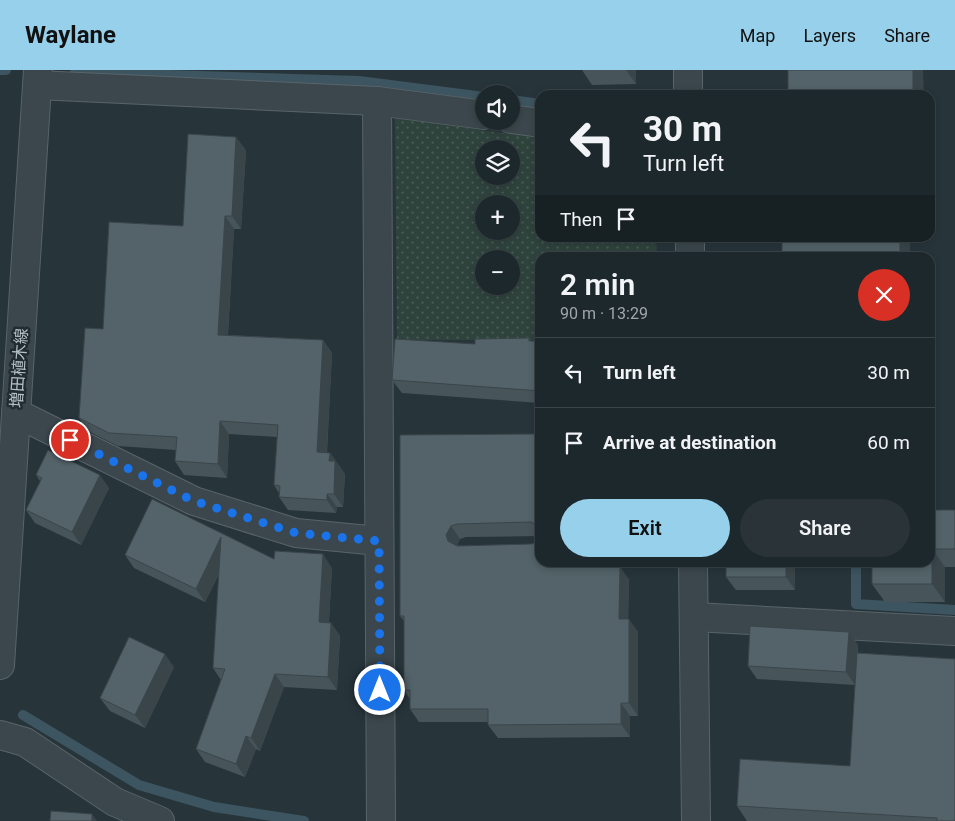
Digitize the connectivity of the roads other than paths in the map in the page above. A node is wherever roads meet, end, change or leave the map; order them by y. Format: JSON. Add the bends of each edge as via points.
{"nodes":[{"id":1,"x":688,"y":70,"type":"edge"},
{"id":2,"x":37,"y":78,"type":"edge"},
{"id":3,"x":688,"y":90,"type":"edge"},
{"id":4,"x":377,"y":101,"type":"junction"},
{"id":5,"x":475,"y":114,"type":"edge"},
{"id":6,"x":520,"y":120,"type":"edge"},
{"id":7,"x":535,"y":122,"type":"edge"},
{"id":8,"x":16,"y":413,"type":"junction"},
{"id":9,"x":379,"y":541,"type":"junction"},
{"id":10,"x":693,"y":567,"type":"edge"},
{"id":11,"x":694,"y":617,"type":"junction"},
{"id":12,"x":955,"y":631,"type":"edge"},
{"id":13,"x":0,"y":665,"type":"edge"},
{"id":14,"x":0,"y":735,"type":"edge"},
{"id":15,"x":160,"y":821,"type":"edge"},
{"id":16,"x":381,"y":821,"type":"edge"},
{"id":17,"x":696,"y":821,"type":"edge"}],
"edges":[{"from":1,"to":3,"type":"street"},
{"from":2,"to":4,"type":"street"},
{"from":2,"to":8,"type":"street","name":"増田植木線"},
{"from":4,"to":5,"type":"street"},
{"from":4,"to":9,"type":"street"},
{"from":6,"to":7,"type":"street"},
{"from":8,"to":9,"type":"street","via":[[194,501],[296,533]]},
{"from":8,"to":13,"type":"street","name":"増田植木線"},
{"from":9,"to":16,"type":"street"},
{"from":10,"to":11,"type":"street"},
{"from":11,"to":12,"type":"street"},
{"from":11,"to":17,"type":"street"},
{"from":14,"to":15,"type":"street","via":[[25,742],[116,802]]}]}
